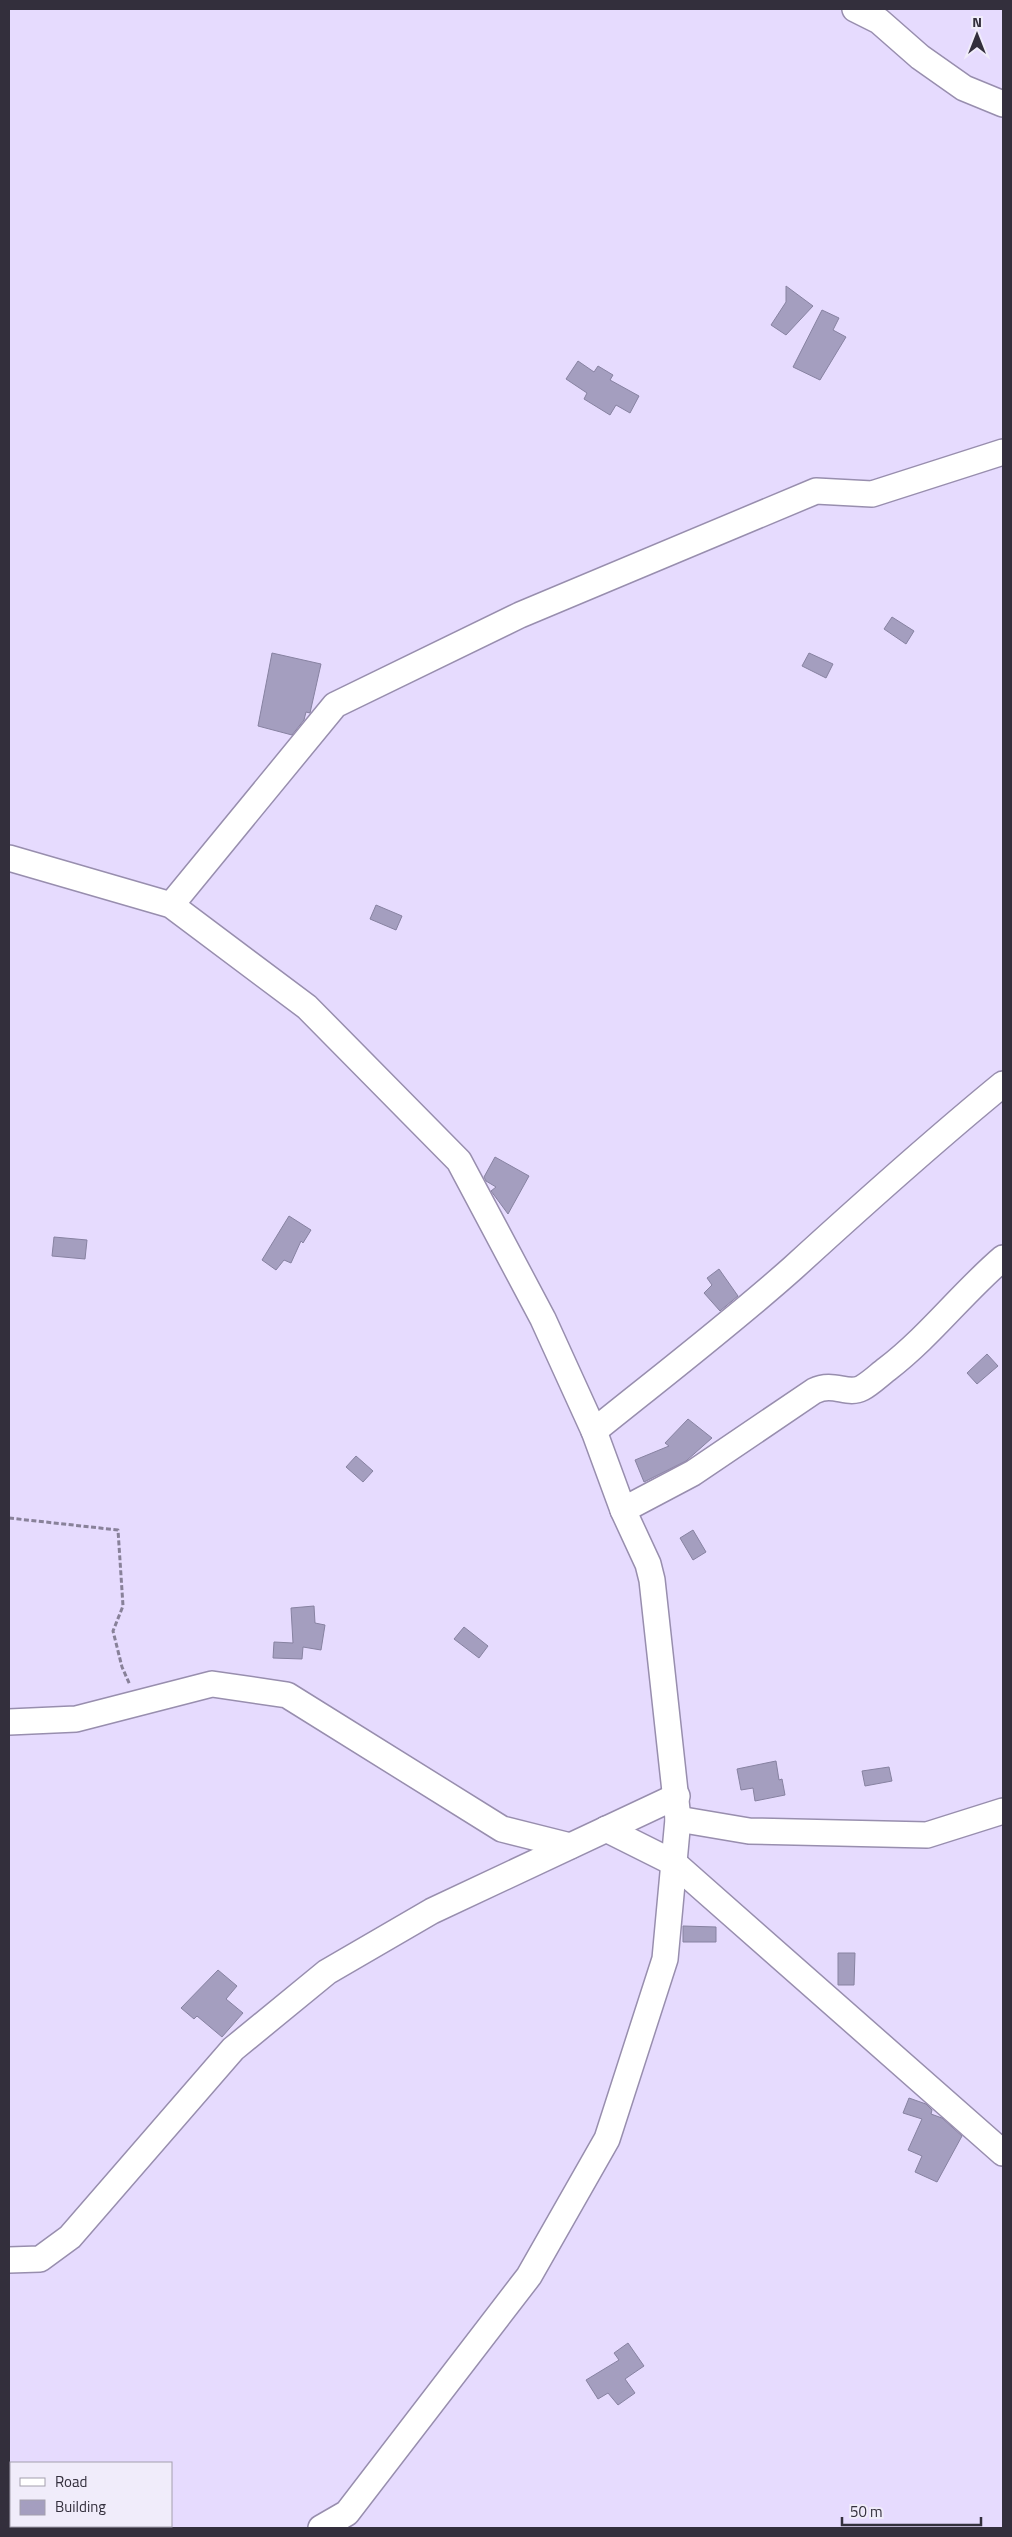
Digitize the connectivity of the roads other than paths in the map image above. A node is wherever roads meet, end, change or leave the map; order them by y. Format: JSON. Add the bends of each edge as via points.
{"nodes":[{"id":1,"x":855,"y":9,"type":"edge"},
{"id":2,"x":1003,"y":104,"type":"edge"},
{"id":3,"x":1003,"y":452,"type":"edge"},
{"id":4,"x":9,"y":858,"type":"edge"},
{"id":5,"x":171,"y":905,"type":"junction"},
{"id":6,"x":1003,"y":1084,"type":"edge"},
{"id":7,"x":1003,"y":1258,"type":"edge"},
{"id":8,"x":594,"y":1431,"type":"junction"},
{"id":9,"x":624,"y":1510,"type":"junction"},
{"id":10,"x":9,"y":1722,"type":"edge"},
{"id":11,"x":677,"y":1808,"type":"junction"},
{"id":12,"x":1003,"y":1810,"type":"edge"},
{"id":13,"x":606,"y":1829,"type":"junction"},
{"id":14,"x":570,"y":1846,"type":"junction"},
{"id":15,"x":674,"y":1863,"type":"junction"},
{"id":16,"x":1003,"y":2154,"type":"edge"},
{"id":17,"x":9,"y":2260,"type":"edge"},
{"id":18,"x":321,"y":2528,"type":"edge"}],
"edges":[{"from":1,"to":2,"type":"street","via":[[879,21],[920,57],[964,88]]},
{"from":3,"to":5,"type":"street","via":[[872,494],[816,491],[520,615],[335,705]]},
{"from":4,"to":5,"type":"street"},
{"from":5,"to":8,"type":"street","via":[[307,1007],[459,1161],[544,1319]]},
{"from":6,"to":8,"type":"street","via":[[881,1186],[718,1332]]},
{"from":7,"to":9,"type":"street","via":[[914,1348],[863,1388],[850,1391],[829,1386],[814,1391],[693,1473]]},
{"from":8,"to":9,"type":"street"},
{"from":9,"to":11,"type":"street","via":[[652,1580]]},
{"from":10,"to":14,"type":"street","via":[[76,1720],[212,1684],[287,1696],[502,1829]]},
{"from":11,"to":12,"type":"street","via":[[749,1831],[927,1835]]},
{"from":11,"to":13,"type":"street"},
{"from":11,"to":15,"type":"street"},
{"from":13,"to":14,"type":"street"},
{"from":13,"to":15,"type":"street"},
{"from":14,"to":17,"type":"street","via":[[432,1911],[327,1972],[234,2049],[70,2237],[40,2259]]},
{"from":15,"to":16,"type":"street"},
{"from":15,"to":18,"type":"street","via":[[664,1959],[607,2139],[529,2276],[347,2513]]}]}
